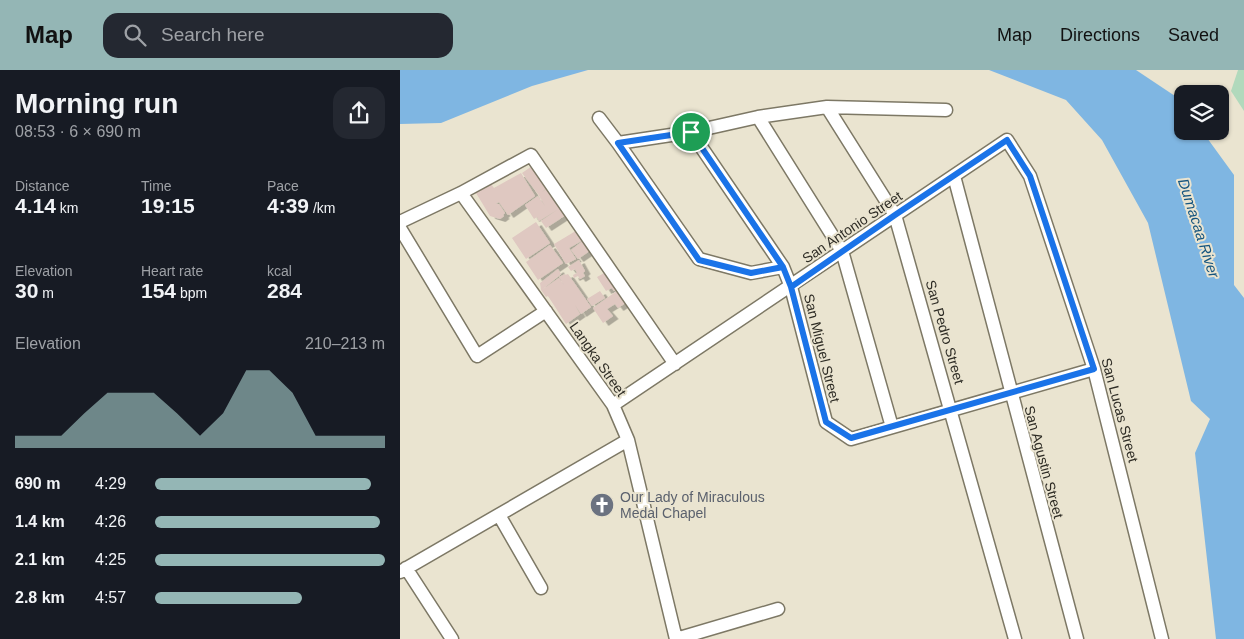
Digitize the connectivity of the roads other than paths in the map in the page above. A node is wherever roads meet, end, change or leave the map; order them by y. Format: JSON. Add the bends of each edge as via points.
{"nodes":[{"id":1,"x":827,"y":107,"type":"junction"},
{"id":2,"x":946,"y":110,"type":"dead end"},
{"id":3,"x":758,"y":117,"type":"junction"},
{"id":4,"x":599,"y":118,"type":"dead end"},
{"id":5,"x":691,"y":132,"type":"junction"},
{"id":6,"x":1007,"y":140,"type":"joint"},
{"id":7,"x":618,"y":143,"type":"junction"},
{"id":8,"x":954,"y":176,"type":"junction"},
{"id":9,"x":461,"y":193,"type":"junction"},
{"id":10,"x":895,"y":215,"type":"junction"},
{"id":11,"x":400,"y":222,"type":"edge"},
{"id":12,"x":400,"y":228,"type":"edge"},
{"id":13,"x":842,"y":251,"type":"junction"},
{"id":14,"x":783,"y":267,"type":"junction"},
{"id":15,"x":791,"y":287,"type":"junction"},
{"id":16,"x":546,"y":311,"type":"junction"},
{"id":17,"x":675,"y":364,"type":"junction"},
{"id":18,"x":1094,"y":369,"type":"junction"},
{"id":19,"x":1010,"y":393,"type":"junction"},
{"id":20,"x":614,"y":405,"type":"junction"},
{"id":21,"x":951,"y":410,"type":"junction"},
{"id":22,"x":892,"y":427,"type":"junction"},
{"id":23,"x":628,"y":440,"type":"junction"},
{"id":24,"x":499,"y":515,"type":"junction"},
{"id":25,"x":403,"y":570,"type":"edge"},
{"id":26,"x":541,"y":588,"type":"dead end"},
{"id":27,"x":778,"y":609,"type":"dead end"},
{"id":28,"x":452,"y":639,"type":"edge"},
{"id":29,"x":1016,"y":639,"type":"edge"},
{"id":30,"x":1076,"y":639,"type":"edge"},
{"id":31,"x":1162,"y":639,"type":"edge"}],
"edges":[{"from":1,"to":2,"type":"street"},
{"from":1,"to":3,"type":"street"},
{"from":1,"to":10,"type":"street","name":"San Pedro Street"},
{"from":3,"to":5,"type":"street"},
{"from":3,"to":13,"type":"street"},
{"from":4,"to":7,"type":"street"},
{"from":5,"to":7,"type":"street"},
{"from":5,"to":14,"type":"street","name":"San Miguel Street"},
{"from":6,"to":8,"type":"street","name":"San Antonio Street"},
{"from":6,"to":18,"type":"street","name":"San Lucas Street","via":[[1030,176]]},
{"from":7,"to":14,"type":"street","via":[[699,260],[751,273]]},
{"from":8,"to":10,"type":"street","name":"San Antonio Street"},
{"from":8,"to":19,"type":"street","name":"San Agustin Street"},
{"from":9,"to":11,"type":"street"},
{"from":9,"to":16,"type":"street","name":"Langka Street"},
{"from":9,"to":17,"type":"street","via":[[531,155]]},
{"from":10,"to":13,"type":"street","name":"San Antonio Street"},
{"from":10,"to":21,"type":"street","name":"San Pedro Street"},
{"from":12,"to":16,"type":"street","via":[[477,356]]},
{"from":13,"to":15,"type":"street","name":"San Antonio Street"},
{"from":13,"to":22,"type":"street"},
{"from":14,"to":15,"type":"street","name":"San Miguel Street"},
{"from":15,"to":17,"type":"street","name":"San Antonio Street"},
{"from":15,"to":22,"type":"street","name":"San Miguel Street","via":[[826,422],[851,438]]},
{"from":16,"to":20,"type":"street","name":"Langka Street"},
{"from":17,"to":20,"type":"street","name":"San Antonio Street"},
{"from":18,"to":19,"type":"street"},
{"from":18,"to":31,"type":"street","name":"San Lucas Street"},
{"from":19,"to":21,"type":"street"},
{"from":19,"to":30,"type":"street","name":"San Agustin Street"},
{"from":20,"to":23,"type":"street","name":"Langka Street"},
{"from":21,"to":22,"type":"street"},
{"from":21,"to":29,"type":"street","name":"San Pedro Street"},
{"from":23,"to":24,"type":"street"},
{"from":23,"to":27,"type":"street","name":"Langka Street","via":[[676,639]]},
{"from":24,"to":25,"type":"street"},
{"from":24,"to":26,"type":"street"},
{"from":25,"to":28,"type":"street"}]}
